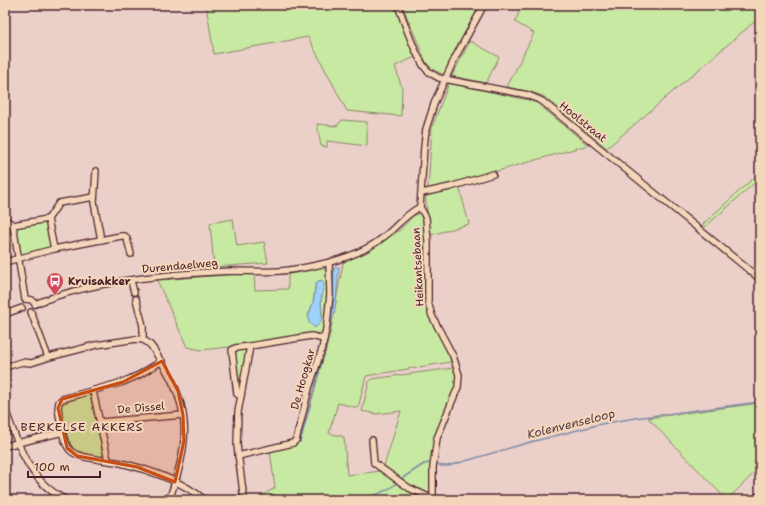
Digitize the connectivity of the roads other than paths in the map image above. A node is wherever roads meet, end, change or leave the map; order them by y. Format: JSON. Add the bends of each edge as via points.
{"nodes":[{"id":1,"x":398,"y":5,"type":"edge"},
{"id":2,"x":484,"y":5,"type":"edge"},
{"id":3,"x":445,"y":79,"type":"junction"},
{"id":4,"x":96,"y":171,"type":"dead end"},
{"id":5,"x":493,"y":174,"type":"dead end"},
{"id":6,"x":422,"y":193,"type":"junction"},
{"id":7,"x":94,"y":197,"type":"junction"},
{"id":8,"x":420,"y":207,"type":"junction"},
{"id":9,"x":5,"y":219,"type":"edge"},
{"id":10,"x":48,"y":219,"type":"junction"},
{"id":11,"x":13,"y":225,"type":"junction"},
{"id":12,"x":101,"y":240,"type":"junction"},
{"id":13,"x":54,"y":249,"type":"junction"},
{"id":14,"x":130,"y":254,"type":"dead end"},
{"id":15,"x":18,"y":258,"type":"junction"},
{"id":16,"x":5,"y":262,"type":"edge"},
{"id":17,"x":329,"y":263,"type":"junction"},
{"id":18,"x":760,"y":279,"type":"edge"},
{"id":19,"x":131,"y":280,"type":"junction"},
{"id":20,"x":134,"y":292,"type":"dead end"},
{"id":21,"x":25,"y":299,"type":"junction"},
{"id":22,"x":136,"y":299,"type":"dead end"},
{"id":23,"x":35,"y":304,"type":"junction"},
{"id":24,"x":22,"y":308,"type":"junction"},
{"id":25,"x":31,"y":312,"type":"junction"},
{"id":26,"x":5,"y":314,"type":"edge"},
{"id":27,"x":143,"y":339,"type":"junction"},
{"id":28,"x":324,"y":339,"type":"junction"},
{"id":29,"x":250,"y":346,"type":"junction"},
{"id":30,"x":48,"y":358,"type":"junction"},
{"id":31,"x":162,"y":361,"type":"junction"},
{"id":32,"x":5,"y":367,"type":"edge"},
{"id":33,"x":93,"y":391,"type":"junction"},
{"id":34,"x":241,"y":396,"type":"junction"},
{"id":35,"x":5,"y":409,"type":"edge"},
{"id":36,"x":183,"y":415,"type":"junction"},
{"id":37,"x":100,"y":422,"type":"junction"},
{"id":38,"x":63,"y":432,"type":"junction"},
{"id":39,"x":372,"y":440,"type":"dead end"},
{"id":40,"x":18,"y":443,"type":"junction"},
{"id":41,"x":5,"y":446,"type":"edge"},
{"id":42,"x":238,"y":456,"type":"junction"},
{"id":43,"x":108,"y":460,"type":"junction"},
{"id":44,"x":175,"y":482,"type":"junction"},
{"id":45,"x":760,"y":496,"type":"edge"},
{"id":46,"x":433,"y":499,"type":"edge"},
{"id":47,"x":66,"y":500,"type":"edge"},
{"id":48,"x":169,"y":500,"type":"edge"},
{"id":49,"x":205,"y":500,"type":"edge"},
{"id":50,"x":244,"y":500,"type":"edge"},
{"id":51,"x":756,"y":500,"type":"edge"}],
"edges":[{"from":1,"to":3,"type":"street","name":"Hoolstraat","via":[[425,68],[439,78]]},
{"from":2,"to":3,"type":"street","name":"Heikantsebaan"},
{"from":3,"to":6,"type":"street","name":"Heikantsebaan","via":[[426,129]]},
{"from":3,"to":18,"type":"street","name":"Hoolstraat","via":[[528,95],[542,101]]},
{"from":4,"to":7,"type":"street"},
{"from":5,"to":6,"type":"street"},
{"from":6,"to":8,"type":"street","name":"Heikantsebaan"},
{"from":7,"to":10,"type":"street","via":[[59,203]]},
{"from":7,"to":12,"type":"street"},
{"from":8,"to":17,"type":"street","name":"Durendaelweg","via":[[374,244]]},
{"from":8,"to":46,"type":"street","name":"Heikantsebaan","via":[[426,218],[429,307],[453,356],[459,375],[458,387],[436,438]]},
{"from":9,"to":11,"type":"street"},
{"from":10,"to":11,"type":"street"},
{"from":10,"to":13,"type":"street"},
{"from":11,"to":15,"type":"street"},
{"from":12,"to":13,"type":"street"},
{"from":12,"to":14,"type":"street","via":[[124,236]]},
{"from":13,"to":15,"type":"street"},
{"from":15,"to":16,"type":"street"},
{"from":15,"to":21,"type":"street"},
{"from":17,"to":19,"type":"street","name":"Durendaelweg","via":[[276,271],[206,273]]},
{"from":17,"to":28,"type":"street","name":"De Hoogkar","via":[[330,299]]},
{"from":19,"to":20,"type":"street"},
{"from":19,"to":23,"type":"street","name":"Durendaelweg","via":[[86,288]]},
{"from":21,"to":23,"type":"street","via":[[32,300]]},
{"from":21,"to":24,"type":"street"},
{"from":22,"to":27,"type":"street","via":[[143,326]]},
{"from":23,"to":25,"type":"street"},
{"from":24,"to":25,"type":"street","via":[[25,312]]},
{"from":24,"to":26,"type":"street"},
{"from":25,"to":30,"type":"street"},
{"from":27,"to":30,"type":"street","via":[[96,345]]},
{"from":27,"to":31,"type":"street","via":[[152,346]]},
{"from":28,"to":29,"type":"street","via":[[312,336]]},
{"from":28,"to":42,"type":"street","name":"De Hoogkar","via":[[296,440],[293,443]]},
{"from":29,"to":34,"type":"street"},
{"from":29,"to":34,"type":"street","via":[[232,350],[237,394]]},
{"from":30,"to":32,"type":"street"},
{"from":31,"to":33,"type":"street","via":[[123,382]]},
{"from":31,"to":36,"type":"street","via":[[178,391]]},
{"from":33,"to":37,"type":"street"},
{"from":33,"to":38,"type":"street","via":[[59,402]]},
{"from":34,"to":42,"type":"street","via":[[238,412]]},
{"from":35,"to":40,"type":"street"},
{"from":36,"to":37,"type":"street","name":"De Dissel"},
{"from":36,"to":44,"type":"street","via":[[183,452]]},
{"from":37,"to":43,"type":"street"},
{"from":38,"to":40,"type":"street"},
{"from":38,"to":43,"type":"street","via":[[67,448],[74,454]]},
{"from":39,"to":46,"type":"street","name":"Heikantsebaan","via":[[374,463],[409,488]]},
{"from":40,"to":41,"type":"street"},
{"from":40,"to":47,"type":"street","via":[[27,464],[39,481]]},
{"from":42,"to":50,"type":"street"},
{"from":43,"to":44,"type":"street","via":[[141,468]]},
{"from":44,"to":48,"type":"street"},
{"from":44,"to":49,"type":"street"},
{"from":45,"to":51,"type":"main road"}]}
